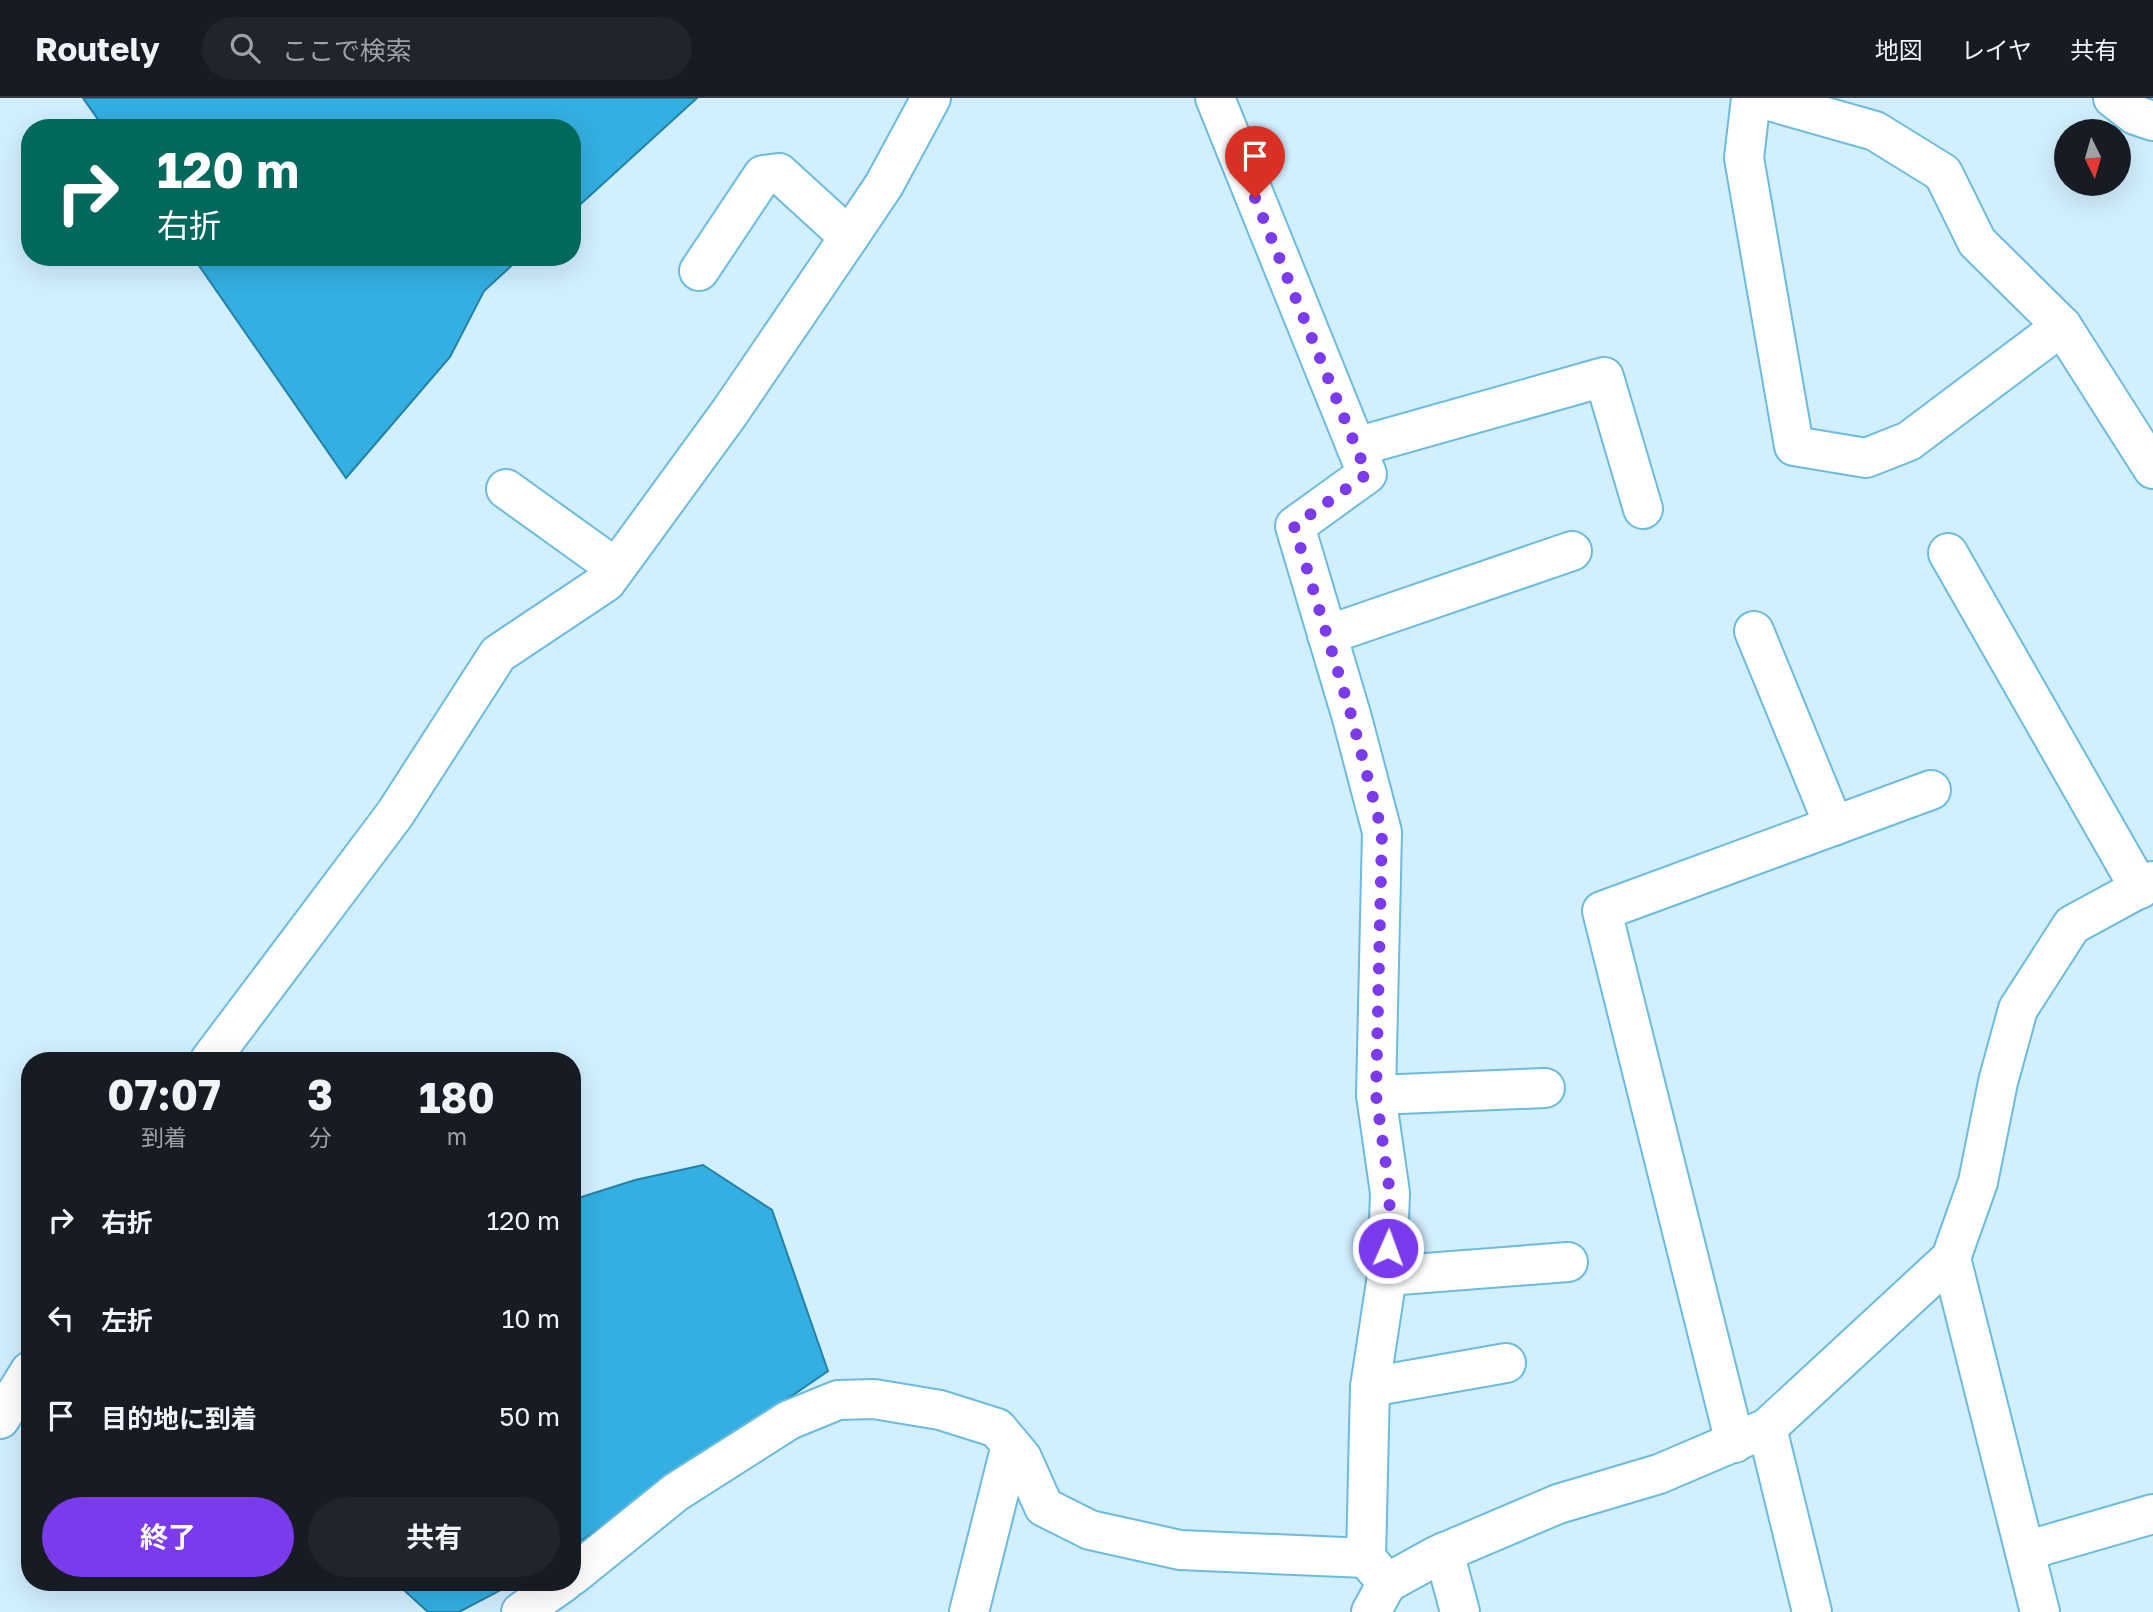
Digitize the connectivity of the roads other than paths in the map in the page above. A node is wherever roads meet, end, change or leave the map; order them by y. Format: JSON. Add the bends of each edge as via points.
{"nodes":[{"id":1,"x":931,"y":98,"type":"edge"},
{"id":2,"x":1215,"y":98,"type":"edge"},
{"id":3,"x":1751,"y":98,"type":"edge"},
{"id":4,"x":1759,"y":98,"type":"edge"},
{"id":5,"x":2113,"y":98,"type":"edge"},
{"id":6,"x":2153,"y":121,"type":"edge"},
{"id":7,"x":849,"y":237,"type":"junction"},
{"id":8,"x":699,"y":271,"type":"dead end"},
{"id":9,"x":2062,"y":326,"type":"junction"},
{"id":10,"x":1356,"y":447,"type":"junction"},
{"id":11,"x":2153,"y":469,"type":"edge"},
{"id":12,"x":506,"y":489,"type":"dead end"},
{"id":13,"x":1643,"y":509,"type":"dead end"},
{"id":14,"x":1572,"y":551,"type":"dead end"},
{"id":15,"x":1948,"y":554,"type":"dead end"},
{"id":16,"x":615,"y":568,"type":"junction"},
{"id":17,"x":1754,"y":631,"type":"dead end"},
{"id":18,"x":1327,"y":635,"type":"junction"},
{"id":19,"x":1931,"y":790,"type":"dead end"},
{"id":20,"x":1834,"y":826,"type":"junction"},
{"id":21,"x":2147,"y":885,"type":"edge"},
{"id":22,"x":216,"y":1052,"type":"edge"},
{"id":23,"x":1545,"y":1088,"type":"dead end"},
{"id":24,"x":1376,"y":1095,"type":"junction"},
{"id":25,"x":1951,"y":1258,"type":"junction"},
{"id":26,"x":1568,"y":1262,"type":"dead end"},
{"id":27,"x":1387,"y":1276,"type":"junction"},
{"id":28,"x":1506,"y":1363,"type":"dead end"},
{"id":29,"x":21,"y":1385,"type":"edge"},
{"id":30,"x":1370,"y":1388,"type":"junction"},
{"id":31,"x":0,"y":1419,"type":"edge"},
{"id":32,"x":1751,"y":1435,"type":"junction"},
{"id":33,"x":1011,"y":1445,"type":"junction"},
{"id":34,"x":2153,"y":1514,"type":"edge"},
{"id":35,"x":1444,"y":1552,"type":"junction"},
{"id":36,"x":2025,"y":1552,"type":"junction"},
{"id":37,"x":581,"y":1569,"type":"edge"},
{"id":38,"x":1375,"y":1584,"type":"edge"},
{"id":39,"x":551,"y":1591,"type":"edge"},
{"id":40,"x":521,"y":1612,"type":"edge"},
{"id":41,"x":969,"y":1612,"type":"edge"},
{"id":42,"x":1460,"y":1612,"type":"edge"},
{"id":43,"x":1812,"y":1612,"type":"edge"},
{"id":44,"x":2040,"y":1612,"type":"edge"}],
"edges":[{"from":1,"to":7,"type":"street","via":[[884,186]]},
{"from":2,"to":10,"type":"street"},
{"from":3,"to":9,"type":"street","via":[[1744,158],[1794,446],[1866,457],[1909,442]]},
{"from":4,"to":9,"type":"street","via":[[1875,131],[1943,173],[1977,242]]},
{"from":5,"to":6,"type":"street","via":[[2135,115]]},
{"from":7,"to":8,"type":"street","via":[[779,173],[763,175]]},
{"from":7,"to":16,"type":"street","via":[[730,412]]},
{"from":9,"to":11,"type":"street"},
{"from":10,"to":13,"type":"street","via":[[1604,377]]},
{"from":10,"to":18,"type":"street","via":[[1367,474],[1294,526]]},
{"from":12,"to":16,"type":"street"},
{"from":14,"to":18,"type":"street"},
{"from":15,"to":21,"type":"street"},
{"from":16,"to":22,"type":"street","via":[[606,582],[498,653],[395,814]]},
{"from":17,"to":20,"type":"street"},
{"from":18,"to":24,"type":"street","via":[[1382,832]]},
{"from":19,"to":20,"type":"street"},
{"from":20,"to":32,"type":"street","via":[[1602,911]]},
{"from":21,"to":25,"type":"street","via":[[2072,925],[2018,1009],[1978,1182]]},
{"from":23,"to":24,"type":"street"},
{"from":24,"to":27,"type":"street","via":[[1390,1193]]},
{"from":25,"to":32,"type":"street"},
{"from":25,"to":36,"type":"street"},
{"from":26,"to":27,"type":"street"},
{"from":27,"to":30,"type":"street"},
{"from":28,"to":30,"type":"street"},
{"from":29,"to":31,"type":"street"},
{"from":30,"to":38,"type":"street"},
{"from":32,"to":35,"type":"street","via":[[1659,1474],[1558,1504]]},
{"from":32,"to":43,"type":"street"},
{"from":33,"to":37,"type":"street","via":[[997,1428],[940,1410],[874,1399],[838,1400],[789,1420],[676,1492]]},
{"from":33,"to":38,"type":"street","via":[[1022,1458],[1044,1507],[1090,1530]]},
{"from":33,"to":41,"type":"street"},
{"from":34,"to":36,"type":"street"},
{"from":35,"to":38,"type":"street"},
{"from":35,"to":42,"type":"street"},
{"from":36,"to":44,"type":"street"},
{"from":39,"to":40,"type":"street"}]}
